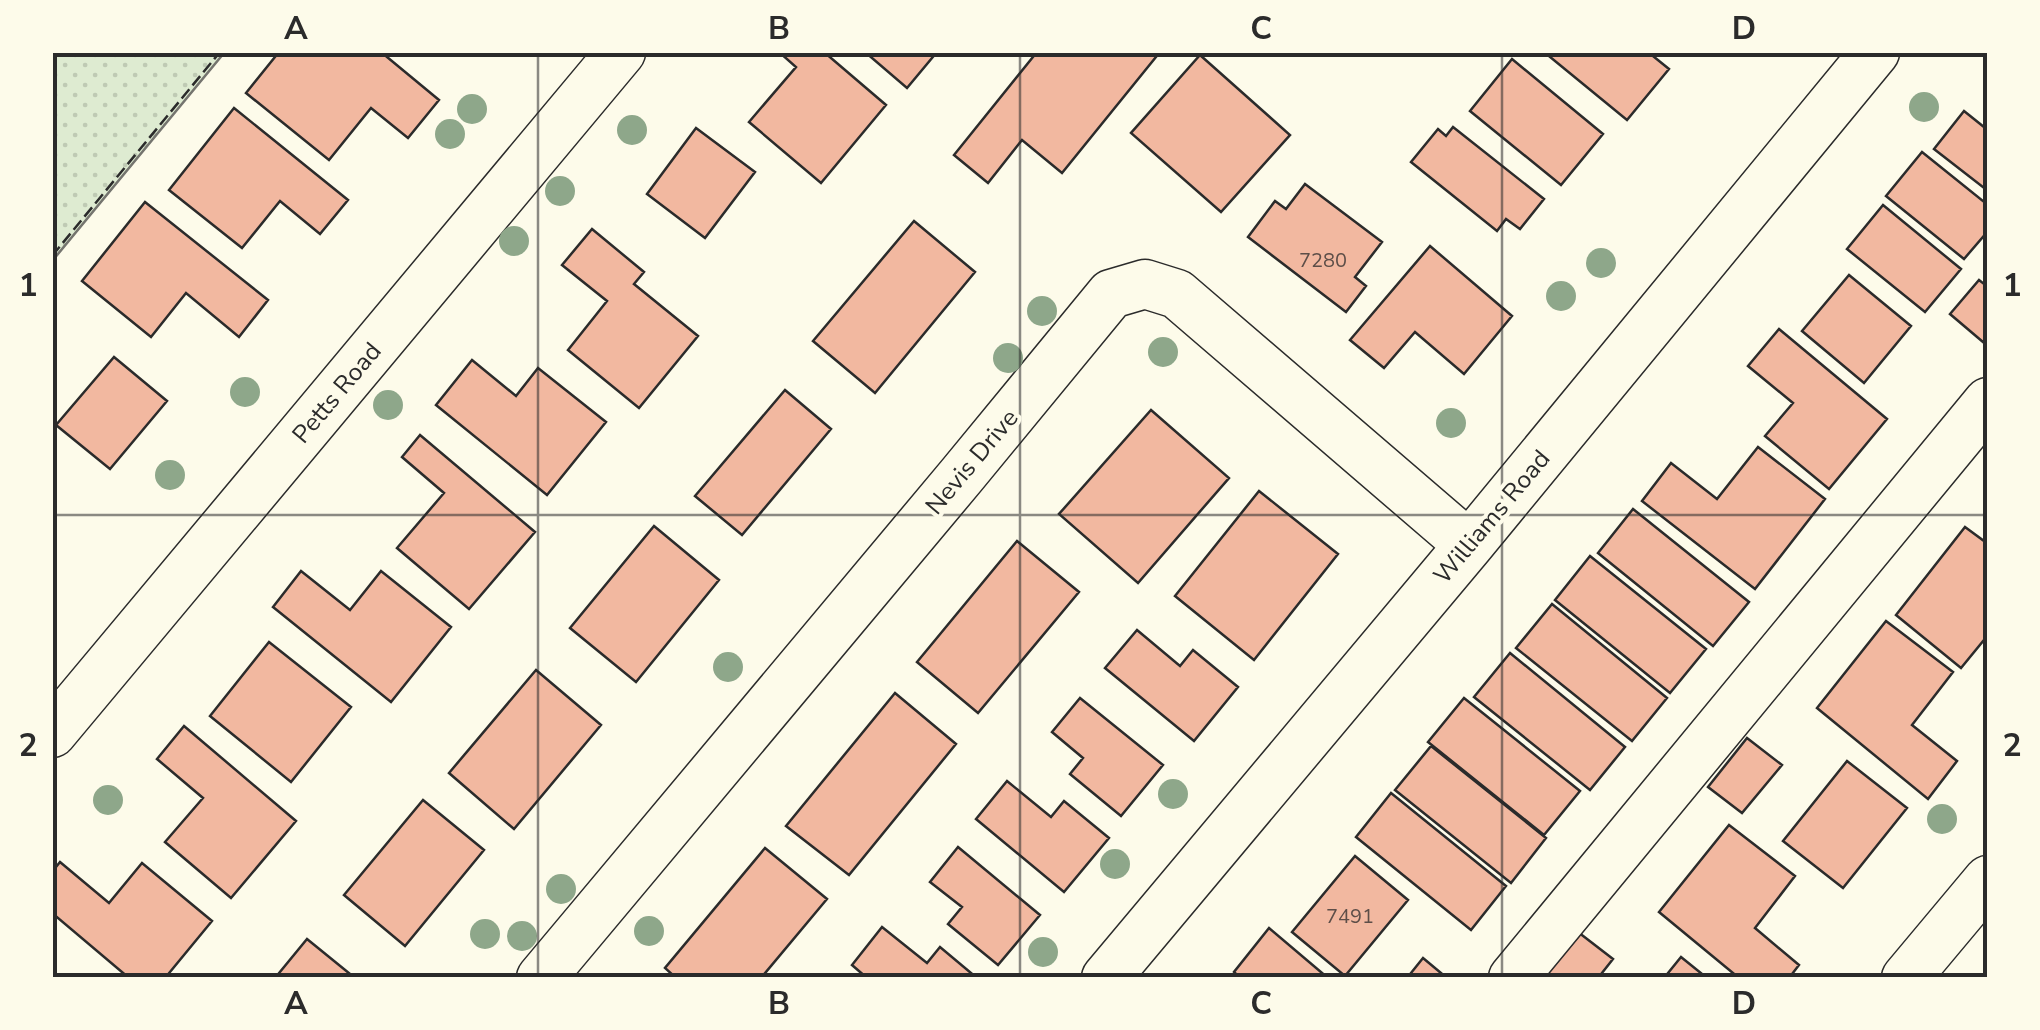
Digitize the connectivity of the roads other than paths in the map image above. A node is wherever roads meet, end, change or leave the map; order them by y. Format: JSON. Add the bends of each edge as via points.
{"nodes":[{"id":1,"x":621,"y":52,"type":"edge"},
{"id":2,"x":1874,"y":52,"type":"edge"},
{"id":3,"x":1988,"y":402,"type":"edge"},
{"id":4,"x":1469,"y":545,"type":"junction"},
{"id":5,"x":52,"y":734,"type":"edge"},
{"id":6,"x":1988,"y":880,"type":"edge"},
{"id":7,"x":541,"y":978,"type":"edge"},
{"id":8,"x":1106,"y":978,"type":"edge"},
{"id":9,"x":1512,"y":978,"type":"edge"},
{"id":10,"x":1906,"y":978,"type":"edge"}],
"edges":[{"from":1,"to":5,"type":"street","name":"Petts Road"},
{"from":2,"to":4,"type":"street","name":"Williams Road"},
{"from":3,"to":9,"type":"street"},
{"from":4,"to":7,"type":"street","name":"Nevis Drive","via":[[1177,294],[1145,284],[1111,294]]},
{"from":4,"to":8,"type":"street","name":"Williams Road"},
{"from":6,"to":10,"type":"street"}]}
